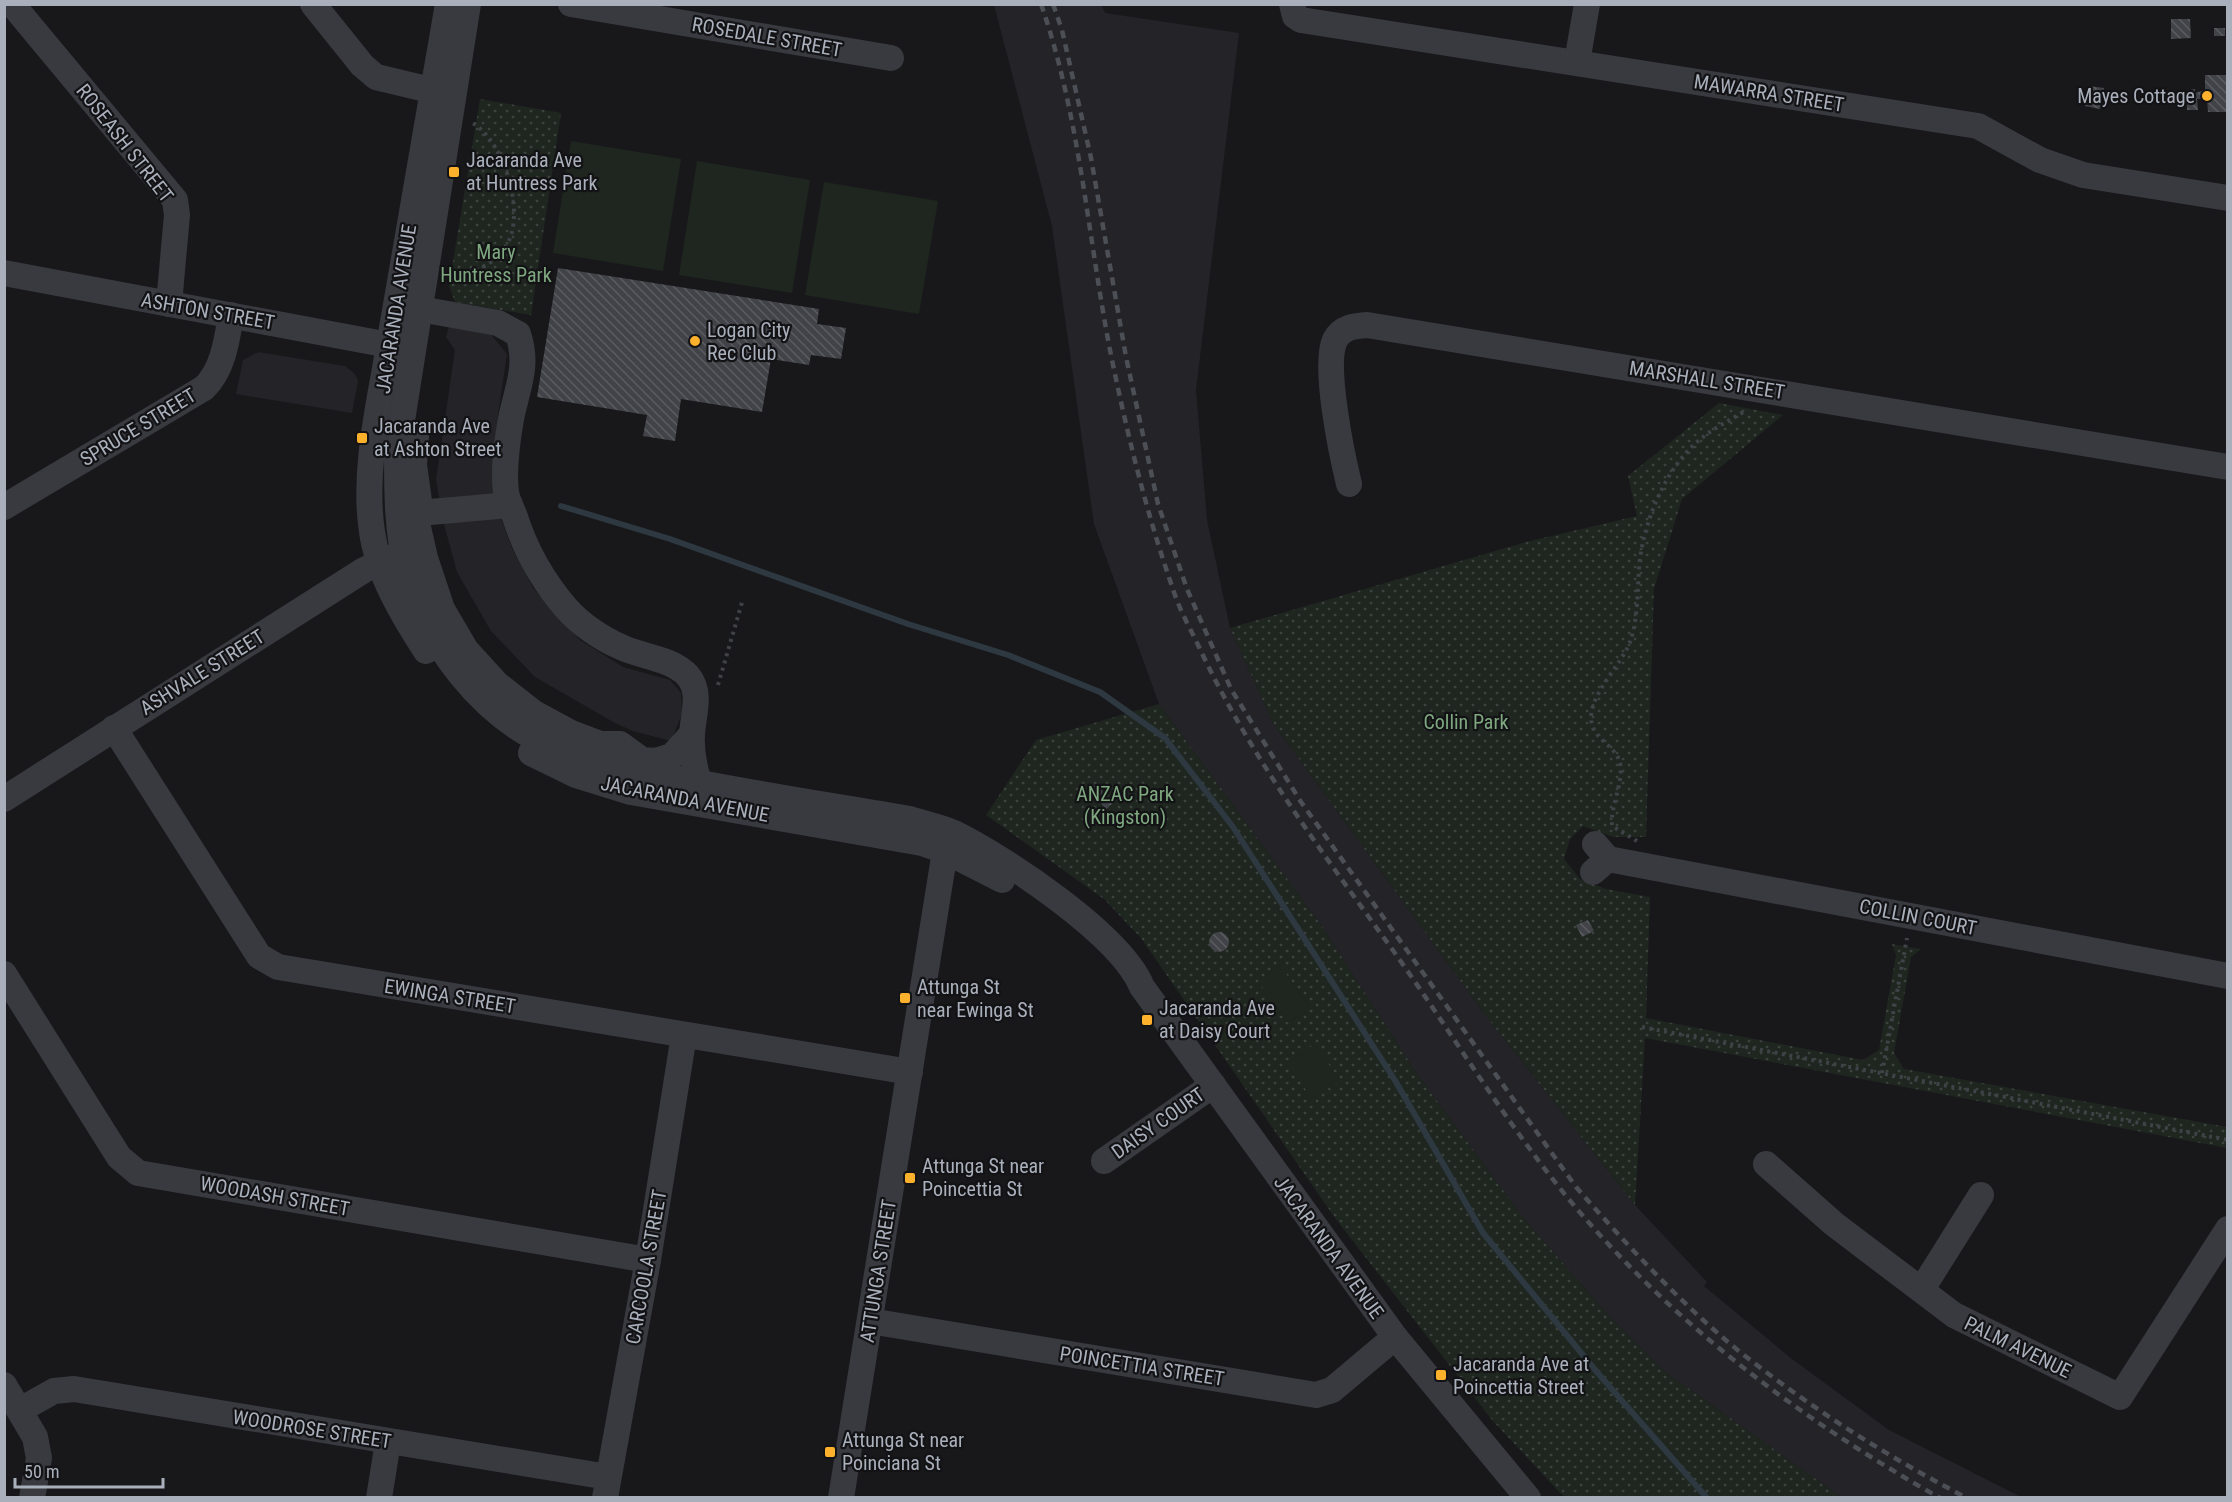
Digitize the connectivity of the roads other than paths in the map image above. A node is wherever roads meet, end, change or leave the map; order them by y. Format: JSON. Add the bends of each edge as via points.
{"nodes":[{"id":1,"x":12,"y":4,"type":"edge"},
{"id":2,"x":313,"y":4,"type":"edge"},
{"id":3,"x":448,"y":4,"type":"edge"},
{"id":4,"x":468,"y":4,"type":"edge"},
{"id":5,"x":571,"y":4,"type":"edge"},
{"id":6,"x":1587,"y":4,"type":"edge"},
{"id":7,"x":1296,"y":12,"type":"edge"},
{"id":8,"x":700,"y":15,"type":"edge"},
{"id":9,"x":891,"y":58,"type":"dead end"},
{"id":10,"x":1577,"y":62,"type":"junction"},
{"id":11,"x":443,"y":94,"type":"junction"},
{"id":12,"x":2228,"y":198,"type":"edge"},
{"id":13,"x":4,"y":273,"type":"edge"},
{"id":14,"x":169,"y":304,"type":"junction"},
{"id":15,"x":408,"y":307,"type":"junction"},
{"id":16,"x":231,"y":315,"type":"junction"},
{"id":17,"x":401,"y":347,"type":"junction"},
{"id":18,"x":2228,"y":467,"type":"edge"},
{"id":19,"x":1349,"y":484,"type":"dead end"},
{"id":20,"x":510,"y":505,"type":"junction"},
{"id":21,"x":4,"y":507,"type":"edge"},
{"id":22,"x":419,"y":513,"type":"junction"},
{"id":23,"x":392,"y":557,"type":"junction"},
{"id":24,"x":114,"y":728,"type":"junction"},
{"id":25,"x":692,"y":734,"type":"junction"},
{"id":26,"x":641,"y":765,"type":"junction"},
{"id":27,"x":698,"y":783,"type":"junction"},
{"id":28,"x":4,"y":799,"type":"edge"},
{"id":29,"x":794,"y":821,"type":"junction"},
{"id":30,"x":949,"y":841,"type":"junction"},
{"id":31,"x":1599,"y":858,"type":"dead end"},
{"id":32,"x":4,"y":974,"type":"edge"},
{"id":33,"x":2228,"y":976,"type":"edge"},
{"id":34,"x":684,"y":1035,"type":"junction"},
{"id":35,"x":910,"y":1072,"type":"junction"},
{"id":36,"x":1213,"y":1085,"type":"junction"},
{"id":37,"x":1104,"y":1161,"type":"dead end"},
{"id":38,"x":1766,"y":1164,"type":"dead end"},
{"id":39,"x":1981,"y":1195,"type":"dead end"},
{"id":40,"x":2228,"y":1229,"type":"edge"},
{"id":41,"x":648,"y":1260,"type":"junction"},
{"id":42,"x":1922,"y":1289,"type":"junction"},
{"id":43,"x":870,"y":1321,"type":"junction"},
{"id":44,"x":1395,"y":1337,"type":"junction"},
{"id":45,"x":4,"y":1385,"type":"edge"},
{"id":46,"x":20,"y":1410,"type":"junction"},
{"id":47,"x":388,"y":1442,"type":"junction"},
{"id":48,"x":607,"y":1487,"type":"edge"},
{"id":49,"x":33,"y":1497,"type":"edge"},
{"id":50,"x":379,"y":1497,"type":"edge"},
{"id":51,"x":841,"y":1497,"type":"edge"},
{"id":52,"x":1528,"y":1497,"type":"edge"}],
"edges":[{"from":1,"to":14,"type":"street","name":"ROSEASH STREET","via":[[175,200]]},
{"from":2,"to":11,"type":"street","via":[[369,72]]},
{"from":3,"to":11,"type":"street","name":"JACARANDA AVENUE"},
{"from":4,"to":11,"type":"street","name":"JACARANDA AVENUE"},
{"from":5,"to":8,"type":"street","name":"ROSEDALE STREET"},
{"from":6,"to":10,"type":"street"},
{"from":7,"to":10,"type":"street","name":"MAWARRA STREET"},
{"from":8,"to":9,"type":"street","name":"ROSEDALE STREET"},
{"from":10,"to":12,"type":"street","name":"MAWARRA STREET","via":[[1978,126],[2040,160],[2083,175]]},
{"from":11,"to":15,"type":"street","name":"JACARANDA AVENUE"},
{"from":13,"to":14,"type":"street","name":"ASHTON STREET"},
{"from":14,"to":16,"type":"street","name":"ASHTON STREET"},
{"from":15,"to":17,"type":"street","name":"JACARANDA AVENUE"},
{"from":15,"to":20,"type":"street","via":[[498,323],[518,334],[524,352],[506,455],[506,493]]},
{"from":16,"to":17,"type":"street","name":"ASHTON STREET"},
{"from":16,"to":21,"type":"street","name":"SPRUCE STREET","via":[[219,365],[204,388]]},
{"from":17,"to":22,"type":"street","via":[[423,359],[426,373],[414,465]]},
{"from":17,"to":23,"type":"street","name":"JACARANDA AVENUE","via":[[398,500]]},
{"from":18,"to":19,"type":"street","name":"MARSHALL STREET","via":[[1367,325],[1347,327],[1335,340],[1332,357],[1338,438]]},
{"from":20,"to":22,"type":"street"},
{"from":20,"to":25,"type":"street","via":[[525,547],[543,580],[568,611],[621,648],[671,664],[688,677],[695,694]]},
{"from":22,"to":26,"type":"street","via":[[417,523],[425,558],[442,609],[466,650],[497,684],[534,713],[600,744],[620,744]]},
{"from":23,"to":24,"type":"street","name":"ASHVALE STREET"},
{"from":23,"to":26,"type":"street","name":"JACARANDA AVENUE","via":[[452,666],[483,698],[516,725],[551,746],[588,759]]},
{"from":23,"to":29,"type":"street","name":"JACARANDA AVENUE","via":[[407,621],[452,687],[483,718],[533,754],[576,775],[631,792]]},
{"from":24,"to":28,"type":"street","name":"ASHVALE STREET"},
{"from":24,"to":34,"type":"street","name":"EWINGA STREET","via":[[259,956],[278,968]]},
{"from":25,"to":26,"type":"street","via":[[672,756]]},
{"from":25,"to":27,"type":"street"},
{"from":26,"to":27,"type":"street","name":"JACARANDA AVENUE"},
{"from":27,"to":29,"type":"street","via":[[706,792],[722,799],[766,806],[782,811]]},
{"from":27,"to":30,"type":"street","name":"JACARANDA AVENUE","via":[[910,819]]},
{"from":29,"to":30,"type":"street","name":"JACARANDA AVENUE","via":[[892,837]]},
{"from":30,"to":35,"type":"street","name":"ATTUNGA STREET"},
{"from":30,"to":36,"type":"street","name":"JACARANDA AVENUE","via":[[1006,864],[1107,940],[1137,974],[1142,987]]},
{"from":31,"to":33,"type":"street","name":"COLLIN COURT"},
{"from":32,"to":41,"type":"street","name":"WOODASH STREET","via":[[119,1157],[138,1173]]},
{"from":34,"to":35,"type":"street","name":"EWINGA STREET"},
{"from":34,"to":41,"type":"street","name":"CARCOOLA STREET"},
{"from":35,"to":43,"type":"street","name":"ATTUNGA STREET"},
{"from":36,"to":37,"type":"street","name":"DAISY COURT"},
{"from":36,"to":44,"type":"street","name":"JACARANDA AVENUE"},
{"from":38,"to":42,"type":"street","name":"PALM AVENUE","via":[[1834,1224]]},
{"from":39,"to":42,"type":"street"},
{"from":40,"to":42,"type":"street","name":"PALM AVENUE","via":[[2120,1397],[1954,1315]]},
{"from":41,"to":48,"type":"street","name":"CARCOOLA STREET"},
{"from":43,"to":44,"type":"street","name":"POINCETTIA STREET","via":[[1316,1395],[1332,1390]]},
{"from":43,"to":51,"type":"street","name":"ATTUNGA STREET"},
{"from":44,"to":52,"type":"street","name":"JACARANDA AVENUE"},
{"from":45,"to":46,"type":"street"},
{"from":46,"to":47,"type":"street","name":"WOODROSE STREET","via":[[54,1391],[74,1389]]},
{"from":46,"to":49,"type":"street","via":[[35,1437],[39,1458]]},
{"from":47,"to":48,"type":"street","name":"WOODROSE STREET"},
{"from":47,"to":50,"type":"street"}]}
